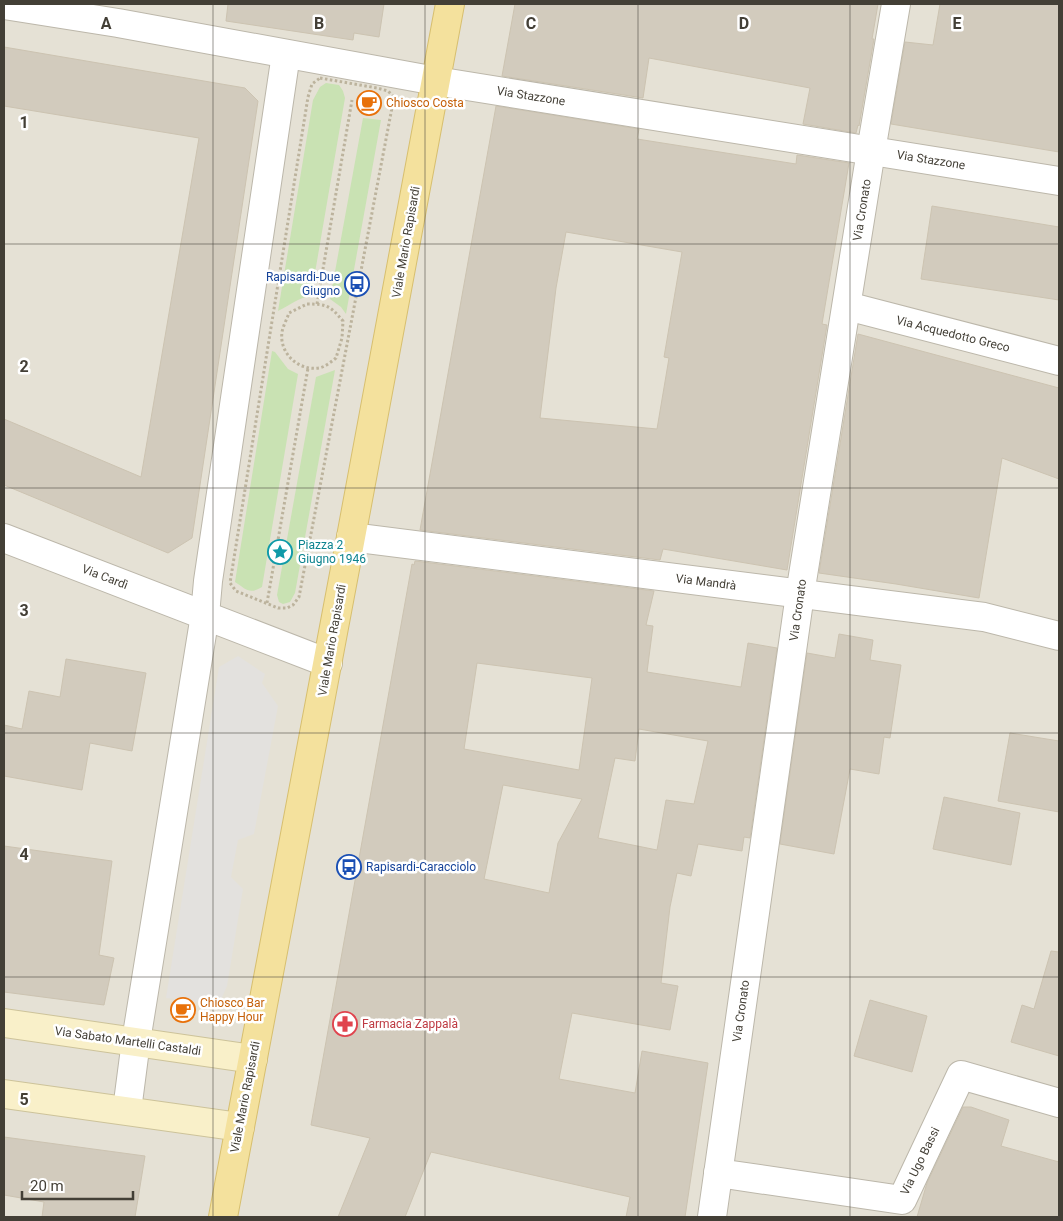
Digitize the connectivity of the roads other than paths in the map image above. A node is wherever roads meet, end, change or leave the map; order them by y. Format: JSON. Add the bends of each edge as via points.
{"nodes":[{"id":1,"x":450,"y":4,"type":"edge"},
{"id":2,"x":896,"y":4,"type":"edge"},
{"id":3,"x":4,"y":5,"type":"edge"},
{"id":4,"x":119,"y":13,"type":"edge"},
{"id":5,"x":286,"y":54,"type":"junction"},
{"id":6,"x":436,"y":80,"type":"junction"},
{"id":7,"x":871,"y":151,"type":"junction"},
{"id":8,"x":1059,"y":181,"type":"edge"},
{"id":9,"x":846,"y":306,"type":"junction"},
{"id":10,"x":1059,"y":361,"type":"edge"},
{"id":11,"x":352,"y":537,"type":"junction"},
{"id":12,"x":4,"y":538,"type":"edge"},
{"id":13,"x":800,"y":594,"type":"junction"},
{"id":14,"x":205,"y":615,"type":"junction"},
{"id":15,"x":1059,"y":636,"type":"edge"},
{"id":16,"x":328,"y":663,"type":"junction"},
{"id":17,"x":4,"y":1023,"type":"edge"},
{"id":18,"x":136,"y":1041,"type":"junction"},
{"id":19,"x":253,"y":1059,"type":"junction"},
{"id":20,"x":4,"y":1094,"type":"edge"},
{"id":21,"x":1059,"y":1103,"type":"edge"},
{"id":22,"x":127,"y":1110,"type":"junction"},
{"id":23,"x":240,"y":1127,"type":"junction"},
{"id":24,"x":718,"y":1173,"type":"junction"},
{"id":25,"x":223,"y":1217,"type":"edge"},
{"id":26,"x":712,"y":1217,"type":"edge"}],
"edges":[{"from":1,"to":6,"type":"main road","name":"Viale Mario Rapisardi"},
{"from":2,"to":7,"type":"street","name":"Via Cronato"},
{"from":3,"to":4,"type":"street","name":"Via Stazzone"},
{"from":4,"to":5,"type":"street","name":"Via Stazzone"},
{"from":5,"to":6,"type":"street","name":"Via Stazzone"},
{"from":5,"to":14,"type":"street"},
{"from":6,"to":7,"type":"street","name":"Via Stazzone"},
{"from":6,"to":11,"type":"main road","name":"Viale Mario Rapisardi"},
{"from":7,"to":8,"type":"street","name":"Via Stazzone"},
{"from":7,"to":9,"type":"street","name":"Via Cronato"},
{"from":9,"to":10,"type":"street","name":"Via Acquedotto Greco"},
{"from":9,"to":13,"type":"street","name":"Via Cronato"},
{"from":11,"to":13,"type":"street","name":"Via Mandrà"},
{"from":11,"to":16,"type":"main road","name":"Viale Mario Rapisardi"},
{"from":12,"to":14,"type":"street","name":"Via Cardì"},
{"from":13,"to":15,"type":"street","name":"Via Mandrà","via":[[984,617]]},
{"from":13,"to":24,"type":"street","name":"Via Cronato"},
{"from":14,"to":16,"type":"street","name":"Via Cardì"},
{"from":14,"to":18,"type":"street"},
{"from":16,"to":19,"type":"main road","name":"Viale Mario Rapisardi"},
{"from":17,"to":18,"type":"main road","name":"Via Sabato Martelli Castaldi"},
{"from":18,"to":19,"type":"main road","name":"Via Sabato Martelli Castaldi"},
{"from":18,"to":22,"type":"street"},
{"from":19,"to":23,"type":"main road","name":"Viale Mario Rapisardi"},
{"from":20,"to":22,"type":"main road"},
{"from":21,"to":24,"type":"street","name":"Via Ugo Bassi","via":[[960,1075],[902,1200]]},
{"from":22,"to":23,"type":"main road"},
{"from":23,"to":25,"type":"main road","name":"Viale Mario Rapisardi"},
{"from":24,"to":26,"type":"street","name":"Via Cronato"}]}
